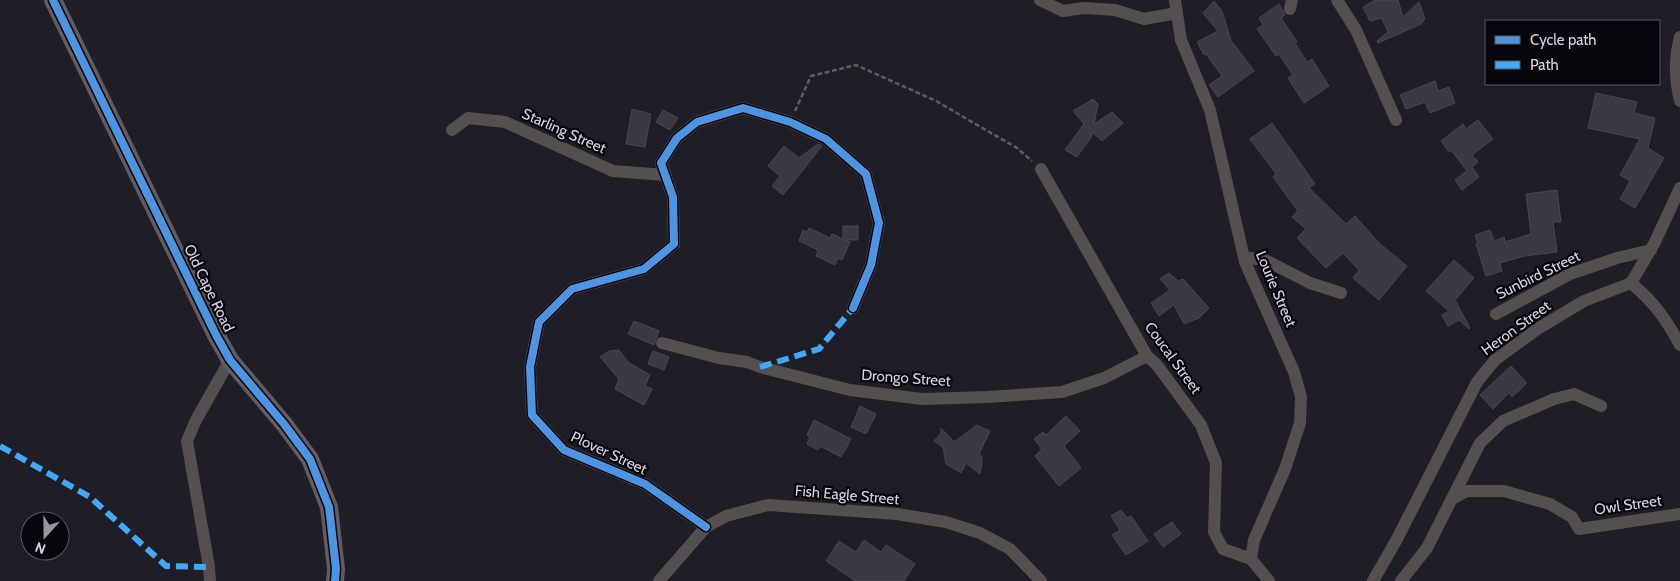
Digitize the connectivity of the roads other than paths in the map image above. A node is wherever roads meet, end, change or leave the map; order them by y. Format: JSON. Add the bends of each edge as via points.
{"nodes":[{"id":1,"x":53,"y":0,"type":"edge"},
{"id":2,"x":1040,"y":0,"type":"edge"},
{"id":3,"x":1175,"y":0,"type":"edge"},
{"id":4,"x":1337,"y":0,"type":"edge"},
{"id":5,"x":1177,"y":13,"type":"junction"},
{"id":6,"x":1680,"y":38,"type":"edge"},
{"id":7,"x":1680,"y":101,"type":"edge"},
{"id":8,"x":1396,"y":120,"type":"dead end"},
{"id":9,"x":452,"y":130,"type":"dead end"},
{"id":10,"x":1042,"y":169,"type":"road end"},
{"id":11,"x":665,"y":175,"type":"junction"},
{"id":12,"x":1680,"y":188,"type":"edge"},
{"id":13,"x":1651,"y":250,"type":"junction"},
{"id":14,"x":1245,"y":262,"type":"junction"},
{"id":15,"x":1631,"y":283,"type":"junction"},
{"id":16,"x":1341,"y":293,"type":"dead end"},
{"id":17,"x":853,"y":308,"type":"dead end"},
{"id":18,"x":1496,"y":314,"type":"dead end"},
{"id":19,"x":662,"y":343,"type":"dead end"},
{"id":20,"x":1680,"y":345,"type":"edge"},
{"id":21,"x":1147,"y":356,"type":"junction"},
{"id":22,"x":230,"y":360,"type":"junction"},
{"id":23,"x":1602,"y":406,"type":"dead end"},
{"id":24,"x":1452,"y":499,"type":"junction"},
{"id":25,"x":1680,"y":514,"type":"edge"},
{"id":26,"x":706,"y":527,"type":"junction"},
{"id":27,"x":1251,"y":560,"type":"junction"},
{"id":28,"x":210,"y":581,"type":"edge"},
{"id":29,"x":335,"y":581,"type":"edge"},
{"id":30,"x":659,"y":581,"type":"edge"},
{"id":31,"x":1041,"y":581,"type":"edge"},
{"id":32,"x":1269,"y":581,"type":"edge"},
{"id":33,"x":1373,"y":581,"type":"edge"},
{"id":34,"x":1401,"y":581,"type":"edge"}],
"edges":[{"from":1,"to":22,"type":"street","name":"Old Cape Road"},
{"from":2,"to":5,"type":"street","via":[[1063,12],[1084,8],[1114,10],[1144,19]]},
{"from":3,"to":5,"type":"street","name":"Lourie Street"},
{"from":4,"to":8,"type":"street","via":[[1356,30]]},
{"from":5,"to":14,"type":"street","name":"Lourie Street","via":[[1181,40],[1210,110]]},
{"from":6,"to":7,"type":"street","via":[[1675,70]]},
{"from":9,"to":11,"type":"street","name":"Starling Street","via":[[468,118],[505,122],[613,170]]},
{"from":10,"to":21,"type":"street","name":"Coucal Street"},
{"from":11,"to":17,"type":"street","name":"Plover Street","via":[[661,164],[677,138],[697,122],[743,108],[790,122],[826,139],[866,174],[879,223],[871,265]]},
{"from":11,"to":26,"type":"street","name":"Plover Street","via":[[673,197],[674,244],[644,268],[572,289],[539,322],[530,367],[532,415],[564,450],[645,484]]},
{"from":12,"to":13,"type":"street"},
{"from":13,"to":15,"type":"street"},
{"from":13,"to":18,"type":"street","name":"Sunbird Street","via":[[1570,274]]},
{"from":14,"to":16,"type":"street","via":[[1249,258],[1265,260],[1310,283]]},
{"from":14,"to":27,"type":"street","name":"Lourie Street","via":[[1294,372],[1301,397],[1300,423],[1285,469],[1254,540]]},
{"from":15,"to":20,"type":"street","via":[[1667,320]]},
{"from":15,"to":33,"type":"street","name":"Heron Street","via":[[1584,301],[1496,360],[1477,382]]},
{"from":19,"to":21,"type":"street","name":"Drongo Street","via":[[850,390],[922,399],[1062,392],[1104,378]]},
{"from":21,"to":27,"type":"street","name":"Coucal Street","via":[[1202,426],[1214,455],[1214,532],[1223,549]]},
{"from":22,"to":28,"type":"street","via":[[187,441]]},
{"from":22,"to":29,"type":"street","name":"Old Cape Road","via":[[310,459],[329,507]]},
{"from":23,"to":24,"type":"street","via":[[1574,394],[1503,421],[1480,443]]},
{"from":24,"to":25,"type":"street","name":"Owl Street","via":[[1467,491],[1504,491],[1550,504],[1572,517],[1579,529]]},
{"from":24,"to":34,"type":"street","via":[[1427,548]]},
{"from":26,"to":30,"type":"street","name":"Fish Eagle Street"},
{"from":26,"to":31,"type":"street","name":"Fish Eagle Street","via":[[726,516],[768,505],[897,514],[946,522],[980,533],[1010,549]]},
{"from":27,"to":32,"type":"street"}]}
